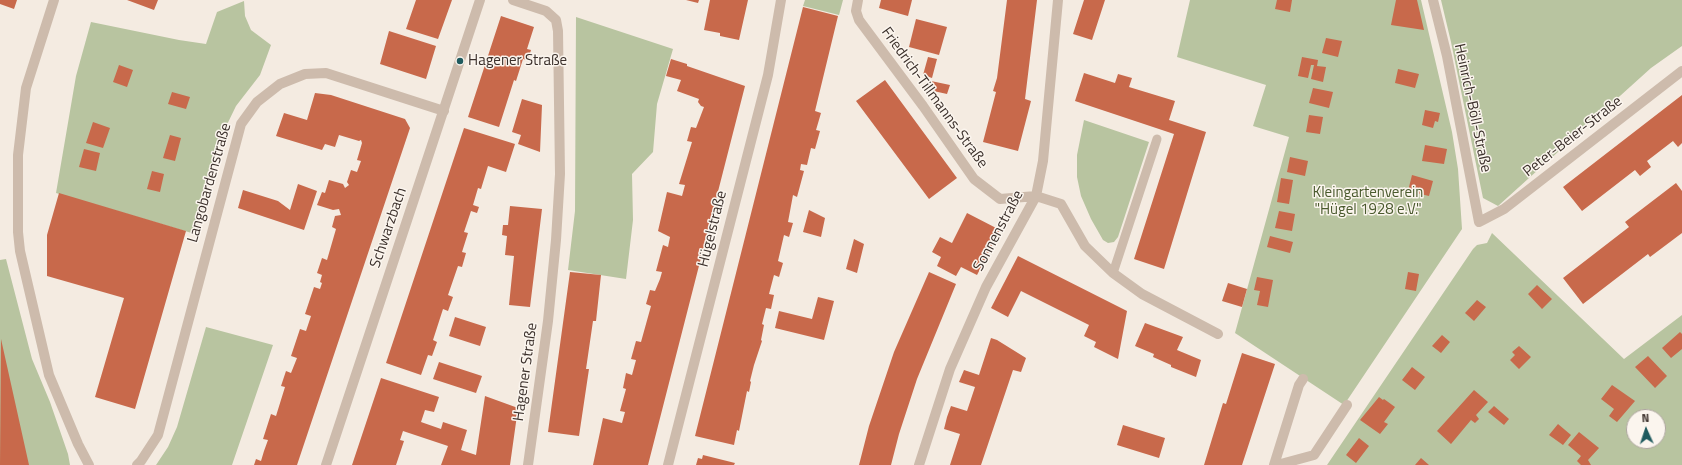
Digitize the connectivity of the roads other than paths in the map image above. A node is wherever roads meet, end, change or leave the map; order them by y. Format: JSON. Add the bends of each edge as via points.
{"nodes":[{"id":1,"x":54,"y":0,"type":"edge"},
{"id":2,"x":480,"y":0,"type":"edge"},
{"id":3,"x":513,"y":0,"type":"edge"},
{"id":4,"x":781,"y":0,"type":"edge"},
{"id":5,"x":858,"y":0,"type":"edge"},
{"id":6,"x":1058,"y":0,"type":"edge"},
{"id":7,"x":1433,"y":0,"type":"edge"},
{"id":8,"x":1682,"y":71,"type":"edge"},
{"id":9,"x":444,"y":111,"type":"junction"},
{"id":10,"x":1157,"y":139,"type":"dead end"},
{"id":11,"x":1036,"y":196,"type":"junction"},
{"id":12,"x":1479,"y":222,"type":"joint"},
{"id":13,"x":1113,"y":273,"type":"junction"},
{"id":14,"x":1218,"y":334,"type":"dead end"},
{"id":15,"x":1303,"y":379,"type":"dead end"},
{"id":16,"x":1346,"y":405,"type":"dead end"},
{"id":17,"x":89,"y":465,"type":"edge"},
{"id":18,"x":137,"y":465,"type":"edge"},
{"id":19,"x":326,"y":465,"type":"edge"},
{"id":20,"x":528,"y":465,"type":"edge"},
{"id":21,"x":668,"y":465,"type":"edge"},
{"id":22,"x":919,"y":465,"type":"edge"},
{"id":23,"x":1276,"y":465,"type":"edge"}],
"edges":[{"from":1,"to":17,"type":"street","via":[[26,88],[18,155],[18,232],[20,251],[49,375]]},
{"from":2,"to":9,"type":"street","name":"Schwarzbach"},
{"from":3,"to":20,"type":"street","name":"Hagener Straße","via":[[546,11],[556,20],[558,31],[560,174],[556,240],[548,321]]},
{"from":4,"to":21,"type":"street","name":"Hügelstraße","via":[[768,75]]},
{"from":5,"to":11,"type":"street","name":"Friedrich-Tillmanns-Straße","via":[[856,11],[859,20],[974,179],[1000,199]]},
{"from":6,"to":11,"type":"street","name":"Sonnenstraße","via":[[1043,161]]},
{"from":7,"to":12,"type":"street","name":"Heinrich-Böll-Straße","via":[[1447,56]]},
{"from":8,"to":12,"type":"street","name":"Peter-Beier-Straße","via":[[1504,209]]},
{"from":9,"to":18,"type":"street","name":"Langobardenstraße","via":[[326,73],[305,74],[280,84],[257,102],[241,124],[158,435]]},
{"from":9,"to":19,"type":"street","name":"Schwarzbach"},
{"from":10,"to":13,"type":"lane"},
{"from":11,"to":13,"type":"street","name":"Friedrich-Tillmanns-Straße","via":[[1061,204],[1085,246]]},
{"from":11,"to":22,"type":"street","name":"Sonnenstraße","via":[[986,287],[950,369]]},
{"from":13,"to":14,"type":"street","name":"Friedrich-Tillmanns-Straße","via":[[1142,294]]},
{"from":15,"to":23,"type":"street","via":[[1299,384]]},
{"from":16,"to":23,"type":"street","via":[[1314,455]]}]}
